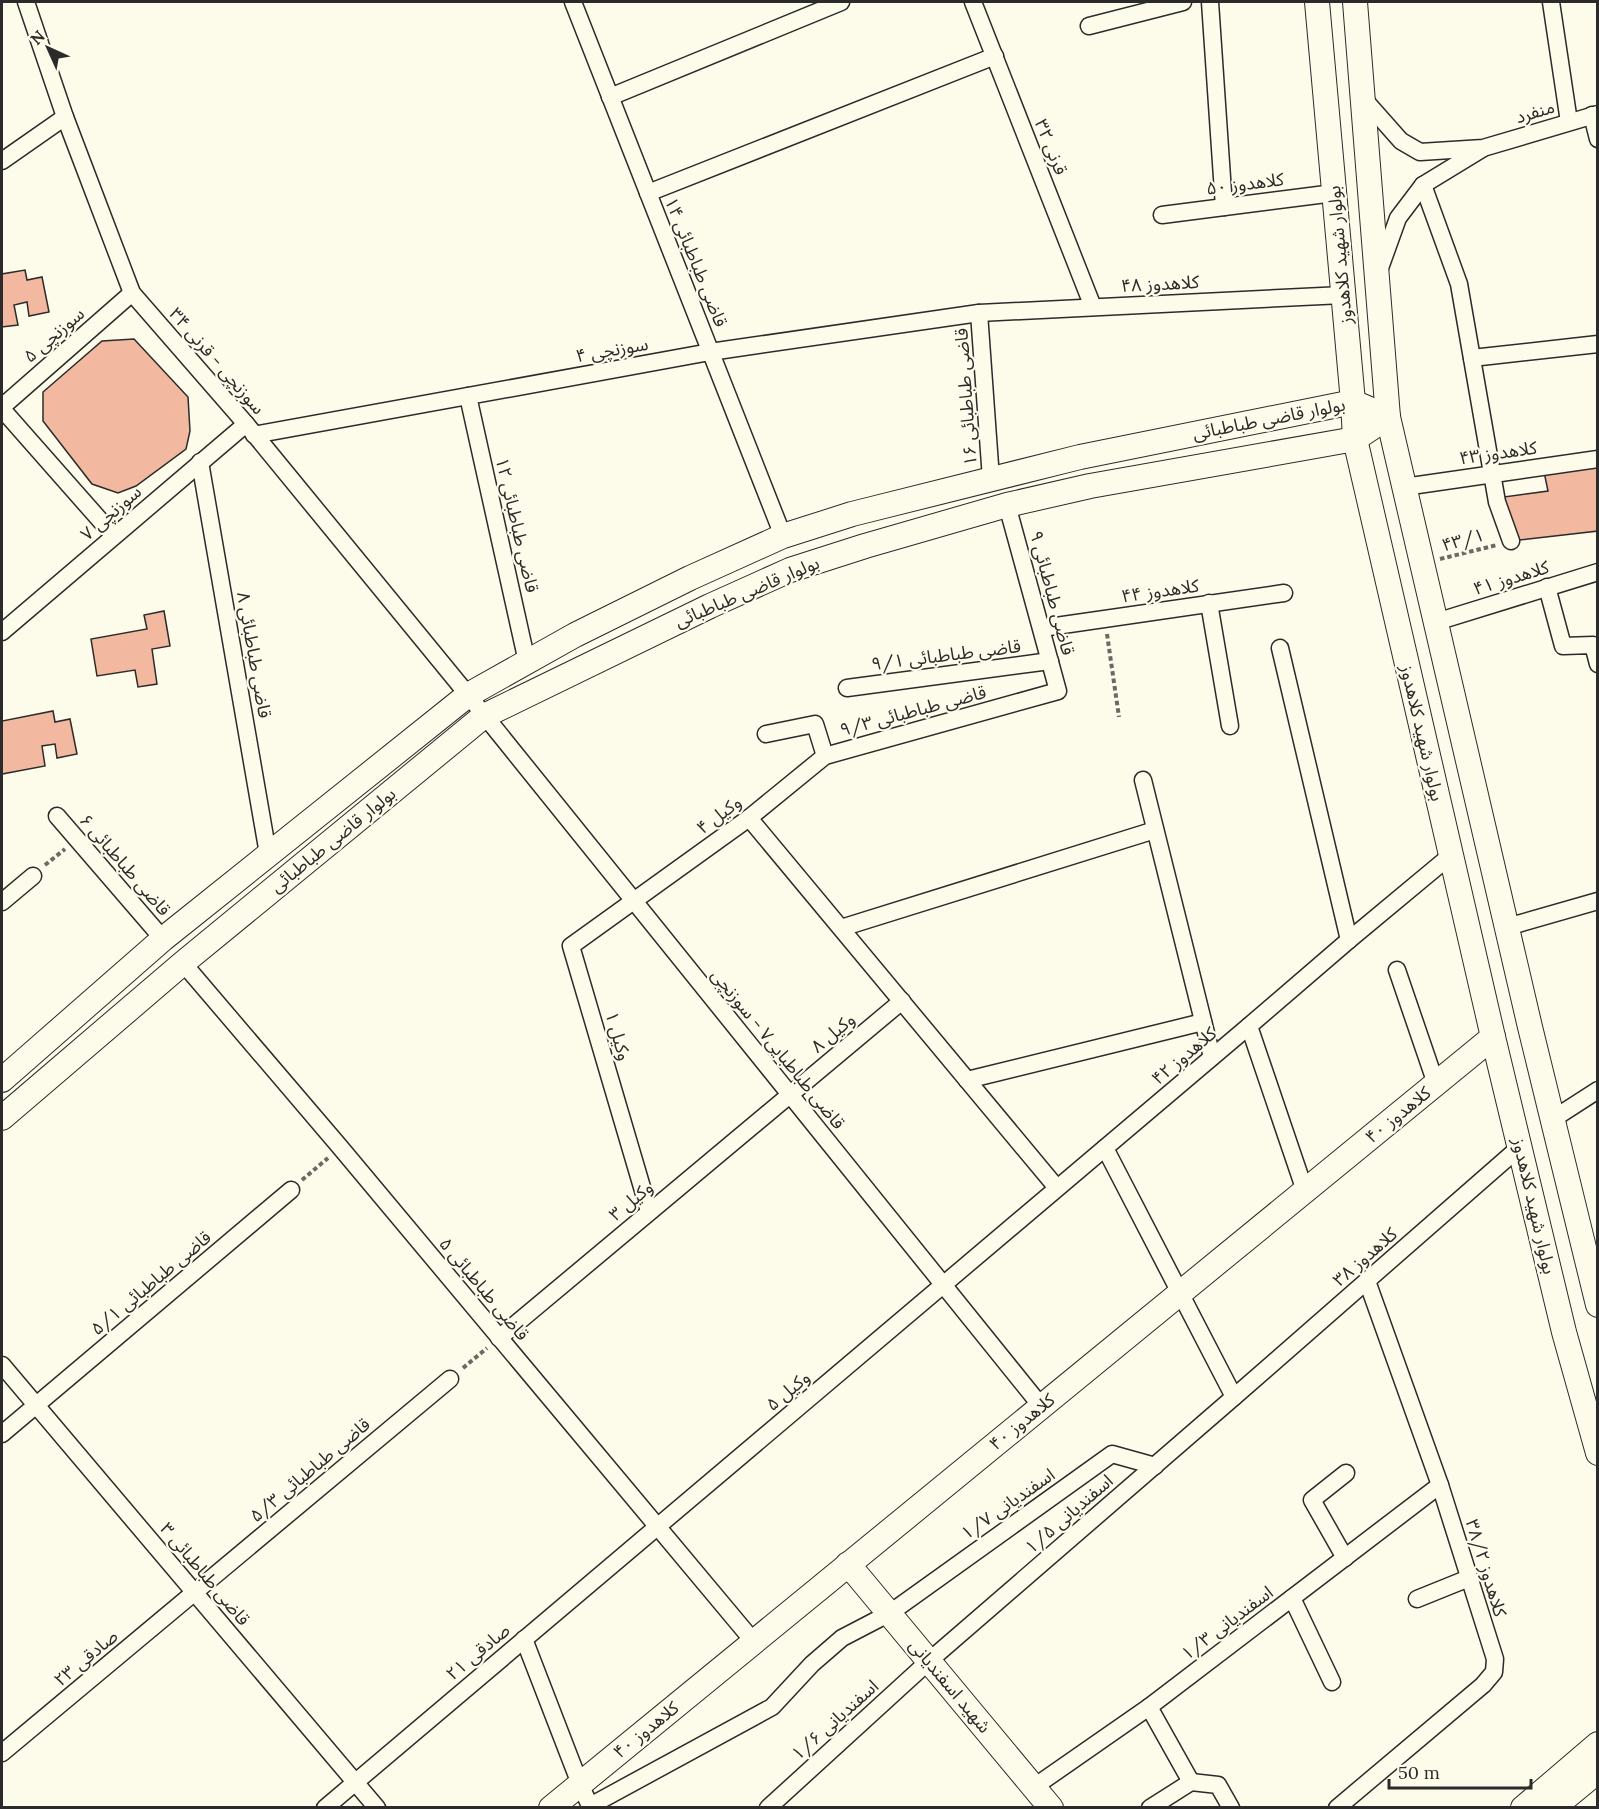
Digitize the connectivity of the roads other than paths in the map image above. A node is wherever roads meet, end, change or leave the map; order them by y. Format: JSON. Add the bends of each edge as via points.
{"nodes":[{"id":1,"x":26,"y":2,"type":"edge"},
{"id":2,"x":573,"y":2,"type":"edge"},
{"id":3,"x":841,"y":2,"type":"edge"},
{"id":4,"x":973,"y":2,"type":"edge"},
{"id":5,"x":1183,"y":2,"type":"edge"},
{"id":6,"x":1210,"y":2,"type":"edge"},
{"id":7,"x":1317,"y":2,"type":"edge"},
{"id":8,"x":1355,"y":2,"type":"edge"},
{"id":9,"x":1551,"y":2,"type":"edge"},
{"id":10,"x":1089,"y":26,"type":"dead end"},
{"id":11,"x":994,"y":56,"type":"junction"},
{"id":12,"x":610,"y":97,"type":"junction"},
{"id":13,"x":1362,"y":97,"type":"junction"},
{"id":14,"x":1595,"y":115,"type":"edge"},
{"id":15,"x":65,"y":117,"type":"junction"},
{"id":16,"x":1569,"y":122,"type":"junction"},
{"id":17,"x":1598,"y":139,"type":"edge"},
{"id":18,"x":1483,"y":148,"type":"junction"},
{"id":19,"x":2,"y":162,"type":"edge"},
{"id":20,"x":1424,"y":184,"type":"junction"},
{"id":21,"x":648,"y":193,"type":"junction"},
{"id":22,"x":1334,"y":193,"type":"junction"},
{"id":23,"x":1224,"y":207,"type":"junction"},
{"id":24,"x":1162,"y":215,"type":"dead end"},
{"id":25,"x":1376,"y":277,"type":"junction"},
{"id":26,"x":132,"y":293,"type":"junction"},
{"id":27,"x":1343,"y":295,"type":"junction"},
{"id":28,"x":1093,"y":307,"type":"junction"},
{"id":29,"x":979,"y":313,"type":"junction"},
{"id":30,"x":1598,"y":344,"type":"edge"},
{"id":31,"x":710,"y":352,"type":"junction"},
{"id":32,"x":1472,"y":358,"type":"junction"},
{"id":33,"x":468,"y":396,"type":"junction"},
{"id":34,"x":1353,"y":402,"type":"junction"},
{"id":35,"x":2,"y":408,"type":"edge"},
{"id":36,"x":1388,"y":417,"type":"junction"},
{"id":37,"x":250,"y":429,"type":"junction"},
{"id":38,"x":1355,"y":439,"type":"junction"},
{"id":39,"x":1598,"y":459,"type":"edge"},
{"id":40,"x":200,"y":462,"type":"junction"},
{"id":41,"x":1492,"y":474,"type":"junction"},
{"id":42,"x":991,"y":479,"type":"junction"},
{"id":43,"x":1404,"y":487,"type":"junction"},
{"id":44,"x":1007,"y":505,"type":"junction"},
{"id":45,"x":114,"y":536,"type":"junction"},
{"id":46,"x":783,"y":536,"type":"junction"},
{"id":47,"x":1511,"y":541,"type":"road end"},
{"id":48,"x":1598,"y":572,"type":"edge"},
{"id":49,"x":1547,"y":587,"type":"junction"},
{"id":50,"x":1284,"y":593,"type":"dead end"},
{"id":51,"x":1209,"y":603,"type":"junction"},
{"id":52,"x":1436,"y":622,"type":"junction"},
{"id":53,"x":1042,"y":628,"type":"junction"},
{"id":54,"x":2,"y":632,"type":"edge"},
{"id":55,"x":1281,"y":648,"type":"dead end"},
{"id":56,"x":1050,"y":661,"type":"junction"},
{"id":57,"x":527,"y":662,"type":"junction"},
{"id":58,"x":1598,"y":664,"type":"edge"},
{"id":59,"x":847,"y":688,"type":"dead end"},
{"id":60,"x":1058,"y":691,"type":"joint"},
{"id":61,"x":468,"y":695,"type":"junction"},
{"id":62,"x":484,"y":716,"type":"junction"},
{"id":63,"x":1230,"y":726,"type":"dead end"},
{"id":64,"x":766,"y":734,"type":"dead end"},
{"id":65,"x":825,"y":756,"type":"junction"},
{"id":66,"x":1143,"y":780,"type":"dead end"},
{"id":67,"x":57,"y":816,"type":"dead end"},
{"id":68,"x":749,"y":818,"type":"junction"},
{"id":69,"x":1155,"y":830,"type":"junction"},
{"id":70,"x":268,"y":854,"type":"junction"},
{"id":71,"x":1450,"y":856,"type":"junction"},
{"id":72,"x":33,"y":876,"type":"road end"},
{"id":73,"x":1598,"y":901,"type":"edge"},
{"id":74,"x":2,"y":902,"type":"edge"},
{"id":75,"x":634,"y":902,"type":"junction"},
{"id":76,"x":1507,"y":927,"type":"junction"},
{"id":77,"x":841,"y":928,"type":"junction"},
{"id":78,"x":163,"y":939,"type":"junction"},
{"id":79,"x":1348,"y":940,"type":"junction"},
{"id":80,"x":183,"y":963,"type":"junction"},
{"id":81,"x":1397,"y":970,"type":"dead end"},
{"id":82,"x":902,"y":1001,"type":"junction"},
{"id":83,"x":1203,"y":1023,"type":"junction"},
{"id":84,"x":1249,"y":1026,"type":"junction"},
{"id":85,"x":1493,"y":1037,"type":"junction"},
{"id":86,"x":1212,"y":1058,"type":"junction"},
{"id":87,"x":2,"y":1080,"type":"edge"},
{"id":88,"x":967,"y":1080,"type":"junction"},
{"id":89,"x":1436,"y":1084,"type":"junction"},
{"id":90,"x":1598,"y":1090,"type":"edge"},
{"id":91,"x":790,"y":1095,"type":"junction"},
{"id":92,"x":2,"y":1118,"type":"edge"},
{"id":93,"x":1553,"y":1119,"type":"junction"},
{"id":94,"x":1521,"y":1146,"type":"junction"},
{"id":95,"x":1105,"y":1148,"type":"junction"},
{"id":96,"x":1057,"y":1188,"type":"junction"},
{"id":97,"x":291,"y":1190,"type":"road end"},
{"id":98,"x":1305,"y":1191,"type":"junction"},
{"id":99,"x":649,"y":1211,"type":"junction"},
{"id":100,"x":1590,"y":1235,"type":"edge"},
{"id":101,"x":1367,"y":1281,"type":"junction"},
{"id":102,"x":943,"y":1285,"type":"junction"},
{"id":103,"x":1180,"y":1293,"type":"junction"},
{"id":104,"x":1598,"y":1305,"type":"edge"},
{"id":105,"x":499,"y":1338,"type":"junction"},
{"id":106,"x":2,"y":1365,"type":"edge"},
{"id":107,"x":450,"y":1379,"type":"road end"},
{"id":108,"x":1234,"y":1397,"type":"junction"},
{"id":109,"x":36,"y":1405,"type":"junction"},
{"id":110,"x":1041,"y":1406,"type":"junction"},
{"id":111,"x":2,"y":1434,"type":"edge"},
{"id":112,"x":1598,"y":1453,"type":"edge"},
{"id":113,"x":1155,"y":1466,"type":"junction"},
{"id":114,"x":1346,"y":1473,"type":"dead end"},
{"id":115,"x":1440,"y":1485,"type":"junction"},
{"id":116,"x":657,"y":1527,"type":"junction"},
{"id":117,"x":1345,"y":1558,"type":"junction"},
{"id":118,"x":849,"y":1564,"type":"junction"},
{"id":119,"x":1469,"y":1578,"type":"junction"},
{"id":120,"x":195,"y":1592,"type":"junction"},
{"id":121,"x":1292,"y":1598,"type":"junction"},
{"id":122,"x":1417,"y":1599,"type":"dead end"},
{"id":123,"x":890,"y":1613,"type":"junction"},
{"id":124,"x":524,"y":1639,"type":"junction"},
{"id":125,"x":753,"y":1642,"type":"junction"},
{"id":126,"x":929,"y":1661,"type":"junction"},
{"id":127,"x":1332,"y":1682,"type":"dead end"},
{"id":128,"x":1149,"y":1707,"type":"junction"},
{"id":129,"x":1598,"y":1744,"type":"edge"},
{"id":130,"x":2,"y":1753,"type":"edge"},
{"id":131,"x":1598,"y":1771,"type":"edge"},
{"id":132,"x":355,"y":1782,"type":"junction"},
{"id":133,"x":1191,"y":1782,"type":"junction"},
{"id":134,"x":580,"y":1784,"type":"junction"},
{"id":135,"x":1034,"y":1787,"type":"junction"},
{"id":136,"x":325,"y":1808,"type":"edge"},
{"id":137,"x":377,"y":1808,"type":"edge"},
{"id":138,"x":551,"y":1808,"type":"edge"},
{"id":139,"x":768,"y":1808,"type":"edge"},
{"id":140,"x":1051,"y":1808,"type":"edge"},
{"id":141,"x":1150,"y":1808,"type":"edge"},
{"id":142,"x":1231,"y":1808,"type":"edge"},
{"id":143,"x":1337,"y":1808,"type":"edge"},
{"id":144,"x":1523,"y":1808,"type":"edge"},
{"id":145,"x":1553,"y":1808,"type":"edge"}],
"edges":[{"from":1,"to":15,"type":"street","name":"سوزنچی - قرنی ۳۴"},
{"from":2,"to":12,"type":"street","name":"قاضی طباطبائی ۱۴"},
{"from":3,"to":12,"type":"street"},
{"from":4,"to":11,"type":"street","name":"قرنی ۳۲"},
{"from":5,"to":10,"type":"street"},
{"from":6,"to":23,"type":"street"},
{"from":7,"to":22,"type":"main road","name":"بولوار شهید کلاهدوز"},
{"from":8,"to":13,"type":"main road","name":"بولوار شهید کلاهدوز"},
{"from":9,"to":16,"type":"street"},
{"from":11,"to":21,"type":"street"},
{"from":11,"to":28,"type":"street","name":"قرنی ۳۲"},
{"from":12,"to":21,"type":"street","name":"قاضی طباطبائی ۱۴"},
{"from":13,"to":18,"type":"street","via":[[1401,141],[1420,152]]},
{"from":13,"to":25,"type":"main road","name":"بولوار شهید کلاهدوز"},
{"from":14,"to":16,"type":"street","name":"منفرد"},
{"from":14,"to":17,"type":"street"},
{"from":15,"to":19,"type":"street"},
{"from":15,"to":26,"type":"street","name":"سوزنچی - قرنی ۳۴"},
{"from":16,"to":18,"type":"street","name":"منفرد"},
{"from":18,"to":20,"type":"street"},
{"from":20,"to":25,"type":"street","via":[[1398,218]]},
{"from":20,"to":32,"type":"street","via":[[1459,284]]},
{"from":21,"to":31,"type":"street","name":"قاضی طباطبائی ۱۴"},
{"from":22,"to":23,"type":"street","name":"کلاهدوز ۵۰"},
{"from":22,"to":27,"type":"main road","name":"بولوار شهید کلاهدوز"},
{"from":23,"to":24,"type":"street","name":"کلاهدوز ۵۰"},
{"from":25,"to":36,"type":"main road","name":"بولوار شهید کلاهدوز"},
{"from":26,"to":35,"type":"street","name":"سوزنچی ۵"},
{"from":26,"to":37,"type":"street","name":"سوزنچی - قرنی ۳۴"},
{"from":27,"to":28,"type":"street","name":"کلاهدوز ۴۸"},
{"from":27,"to":34,"type":"main road","name":"بولوار شهید کلاهدوز"},
{"from":28,"to":29,"type":"street","name":"کلاهدوز ۴۸"},
{"from":29,"to":31,"type":"street","name":"سوزنچی ۴"},
{"from":29,"to":42,"type":"street","name":"قاضی طباطبائی ۱۶"},
{"from":30,"to":32,"type":"street"},
{"from":31,"to":33,"type":"street","name":"سوزنچی ۴"},
{"from":31,"to":46,"type":"street","name":"قاضی طباطبائی ۱۴"},
{"from":32,"to":41,"type":"street"},
{"from":33,"to":37,"type":"street","name":"سوزنچی ۴"},
{"from":33,"to":57,"type":"street","name":"قاضی طباطبائی ۱۲"},
{"from":34,"to":36,"type":"main road","name":"بولوار قاضی طباطبائی"},
{"from":34,"to":38,"type":"main road","name":"بولوار شهید کلاهدوز"},
{"from":34,"to":42,"type":"main road","name":"بولوار قاضی طباطبائی","via":[[1080,457]]},
{"from":35,"to":45,"type":"street"},
{"from":36,"to":38,"type":"main road","name":"بولوار قاضی طباطبائی"},
{"from":36,"to":43,"type":"main road","name":"بولوار شهید کلاهدوز"},
{"from":37,"to":40,"type":"street","name":"سوزنچی ۷"},
{"from":37,"to":61,"type":"street","name":"سوزنچی - قرنی ۳۴"},
{"from":38,"to":44,"type":"main road","name":"بولوار قاضی طباطبائی","via":[[1090,486]]},
{"from":38,"to":71,"type":"main road","name":"بولوار شهید کلاهدوز"},
{"from":39,"to":41,"type":"street","name":"کلاهدوز ۴۳"},
{"from":40,"to":45,"type":"street","name":"سوزنچی ۷"},
{"from":40,"to":70,"type":"street","name":"قاضی طباطبائی ۸"},
{"from":41,"to":43,"type":"street","name":"کلاهدوز ۴۳"},
{"from":41,"to":47,"type":"street"},
{"from":42,"to":46,"type":"main road","name":"بولوار قاضی طباطبائی"},
{"from":43,"to":52,"type":"main road","name":"بولوار شهید کلاهدوز"},
{"from":44,"to":53,"type":"street","name":"قاضی طباطبائی ۹"},
{"from":44,"to":62,"type":"main road","name":"بولوار قاضی طباطبائی","via":[[790,570]]},
{"from":45,"to":54,"type":"street","name":"سوزنچی ۷"},
{"from":46,"to":57,"type":"main road","name":"بولوار قاضی طباطبائی","via":[[690,578]]},
{"from":48,"to":49,"type":"street","name":"کلاهدوز ۴۱"},
{"from":49,"to":52,"type":"street","name":"کلاهدوز ۴۱"},
{"from":49,"to":58,"type":"street","via":[[1563,646],[1593,645]]},
{"from":50,"to":51,"type":"street","name":"کلاهدوز ۴۴"},
{"from":51,"to":53,"type":"street","name":"کلاهدوز ۴۴"},
{"from":51,"to":63,"type":"street"},
{"from":52,"to":76,"type":"main road","name":"بولوار شهید کلاهدوز"},
{"from":53,"to":56,"type":"street","name":"قاضی طباطبائی ۹"},
{"from":55,"to":79,"type":"street"},
{"from":56,"to":59,"type":"street","name":"قاضی طباطبائی ۹/۱"},
{"from":56,"to":60,"type":"street","name":"قاضی طباطبائی ۹"},
{"from":57,"to":61,"type":"main road","name":"بولوار قاضی طباطبائی"},
{"from":60,"to":65,"type":"street","name":"قاضی طباطبائی ۹/۳"},
{"from":61,"to":62,"type":"street","name":"سوزنچی - قرنی ۳۴"},
{"from":61,"to":70,"type":"main road","name":"بولوار قاضی طباطبائی"},
{"from":62,"to":75,"type":"street","name":"قاضی طباطبایی۷ - سوزنچی"},
{"from":62,"to":80,"type":"main road","name":"بولوار قاضی طباطبائی"},
{"from":64,"to":65,"type":"street","name":"قاضی طباطبائی ۹/۳","via":[[815,724]]},
{"from":65,"to":68,"type":"street","name":"وکيل ۴"},
{"from":66,"to":69,"type":"street"},
{"from":67,"to":78,"type":"street","name":"قاضی طباطبائی ۶"},
{"from":68,"to":75,"type":"street","name":"وکيل ۴"},
{"from":68,"to":77,"type":"street"},
{"from":69,"to":77,"type":"street"},
{"from":69,"to":83,"type":"street"},
{"from":70,"to":78,"type":"main road","name":"بولوار قاضی طباطبائی"},
{"from":71,"to":79,"type":"street","name":"کلاهدوز ۴۲"},
{"from":71,"to":85,"type":"main road","name":"بولوار شهید کلاهدوز"},
{"from":72,"to":74,"type":"street"},
{"from":73,"to":76,"type":"street"},
{"from":75,"to":91,"type":"street","name":"قاضی طباطبایی۷ - سوزنچی"},
{"from":75,"to":99,"type":"street","name":"وکيل ۱","via":[[571,946]]},
{"from":76,"to":93,"type":"main road","name":"بولوار شهید کلاهدوز"},
{"from":77,"to":82,"type":"street"},
{"from":78,"to":87,"type":"main road","name":"بولوار قاضی طباطبائی"},
{"from":79,"to":84,"type":"street","name":"کلاهدوز ۴۲"},
{"from":80,"to":92,"type":"main road","name":"بولوار قاضی طباطبائی"},
{"from":80,"to":105,"type":"street","name":"قاضی طباطبائی ۵"},
{"from":81,"to":89,"type":"street"},
{"from":82,"to":88,"type":"street"},
{"from":82,"to":91,"type":"street","name":"وکيل ۸"},
{"from":83,"to":86,"type":"street"},
{"from":83,"to":88,"type":"street"},
{"from":84,"to":86,"type":"street","name":"کلاهدوز ۴۲"},
{"from":84,"to":98,"type":"street"},
{"from":85,"to":89,"type":"main road","name":"کلاهدوز ۴۰"},
{"from":85,"to":94,"type":"main road","name":"بولوار شهید کلاهدوز"},
{"from":86,"to":95,"type":"street","name":"کلاهدوز ۴۲"},
{"from":88,"to":96,"type":"street"},
{"from":89,"to":98,"type":"main road","name":"کلاهدوز ۴۰"},
{"from":90,"to":93,"type":"street"},
{"from":91,"to":99,"type":"street","name":"وکيل ۳"},
{"from":91,"to":102,"type":"street","name":"قاضی طباطبایی۷ - سوزنچی"},
{"from":93,"to":100,"type":"main road","name":"بولوار شهید کلاهدوز"},
{"from":94,"to":101,"type":"street","name":"کلاهدوز ۳۸"},
{"from":94,"to":112,"type":"main road","name":"بولوار شهید کلاهدوز","via":[[1564,1332]]},
{"from":95,"to":96,"type":"street","name":"کلاهدوز ۴۲"},
{"from":95,"to":103,"type":"street"},
{"from":96,"to":102,"type":"street","name":"کلاهدوز ۴۲"},
{"from":97,"to":109,"type":"street","name":"قاضی طباطبائی ۵/۱"},
{"from":98,"to":103,"type":"main road","name":"کلاهدوز ۴۰"},
{"from":99,"to":105,"type":"street","name":"وکيل ۳"},
{"from":100,"to":104,"type":"main road","name":"بولوار شهید کلاهدوز"},
{"from":101,"to":108,"type":"street","name":"کلاهدوز ۳۸"},
{"from":101,"to":115,"type":"street","name":"کلاهدوز ۳۸/۲"},
{"from":102,"to":110,"type":"street","name":"قاضی طباطبایی۷ - سوزنچی"},
{"from":102,"to":116,"type":"street","name":"وکيل ۵"},
{"from":103,"to":108,"type":"street"},
{"from":103,"to":110,"type":"main road","name":"کلاهدوز ۴۰"},
{"from":105,"to":116,"type":"street","name":"قاضی طباطبائی ۵"},
{"from":106,"to":109,"type":"street","name":"قاضی طباطبائی ۳"},
{"from":107,"to":120,"type":"street","name":"قاضی طباطبائی ۵/۳"},
{"from":108,"to":113,"type":"street","name":"اسفندیانی ۱/۵"},
{"from":109,"to":111,"type":"street","name":"قاضی طباطبائی ۵/۱"},
{"from":109,"to":120,"type":"street","name":"قاضی طباطبائی ۳"},
{"from":110,"to":118,"type":"main road","name":"کلاهدوز ۴۰"},
{"from":113,"to":123,"type":"street","name":"۱/۷ اسفندیانی","via":[[1112,1454]]},
{"from":113,"to":126,"type":"street","name":"اسفندیانی ۱/۵"},
{"from":114,"to":117,"type":"street","via":[[1312,1500]]},
{"from":115,"to":117,"type":"street","name":"اسفندیانی ۱/۳"},
{"from":115,"to":119,"type":"street","name":"کلاهدوز ۳۸/۲"},
{"from":116,"to":124,"type":"street","name":"صادقی ۲۱"},
{"from":116,"to":125,"type":"street","name":"قاضی طباطبائی ۵"},
{"from":117,"to":121,"type":"street","name":"اسفندیانی ۱/۳"},
{"from":118,"to":123,"type":"main road","name":"شهید اسفندیانی"},
{"from":118,"to":125,"type":"main road","name":"کلاهدوز ۴۰"},
{"from":119,"to":122,"type":"street"},
{"from":119,"to":143,"type":"street","name":"کلاهدوز ۳۸/۲","via":[[1495,1659],[1494,1672]]},
{"from":120,"to":130,"type":"street","name":"صادقی ۲۳"},
{"from":120,"to":132,"type":"street","name":"قاضی طباطبائی ۳"},
{"from":121,"to":127,"type":"street"},
{"from":121,"to":128,"type":"street","name":"اسفندیانی ۱/۳"},
{"from":123,"to":126,"type":"main road","name":"شهید اسفندیانی"},
{"from":123,"to":134,"type":"street","via":[[842,1638],[772,1707],[590,1806]]},
{"from":124,"to":132,"type":"street","name":"صادقی ۲۱"},
{"from":124,"to":134,"type":"street"},
{"from":125,"to":134,"type":"main road","name":"کلاهدوز ۴۰"},
{"from":126,"to":135,"type":"main road","name":"شهید اسفندیانی"},
{"from":126,"to":139,"type":"street","name":"اسفندیانی ۱/۶"},
{"from":128,"to":133,"type":"street"},
{"from":128,"to":135,"type":"street","name":"اسفندیانی ۱/۳"},
{"from":129,"to":144,"type":"main road"},
{"from":131,"to":145,"type":"main road"},
{"from":132,"to":136,"type":"street","name":"صادقی ۲۱"},
{"from":132,"to":137,"type":"street","name":"قاضی طباطبائی ۳"},
{"from":133,"to":141,"type":"street"},
{"from":133,"to":142,"type":"street","via":[[1218,1785]]},
{"from":134,"to":138,"type":"main road","name":"کلاهدوز ۴۰"},
{"from":135,"to":140,"type":"main road","name":"شهید اسفندیانی"}]}
